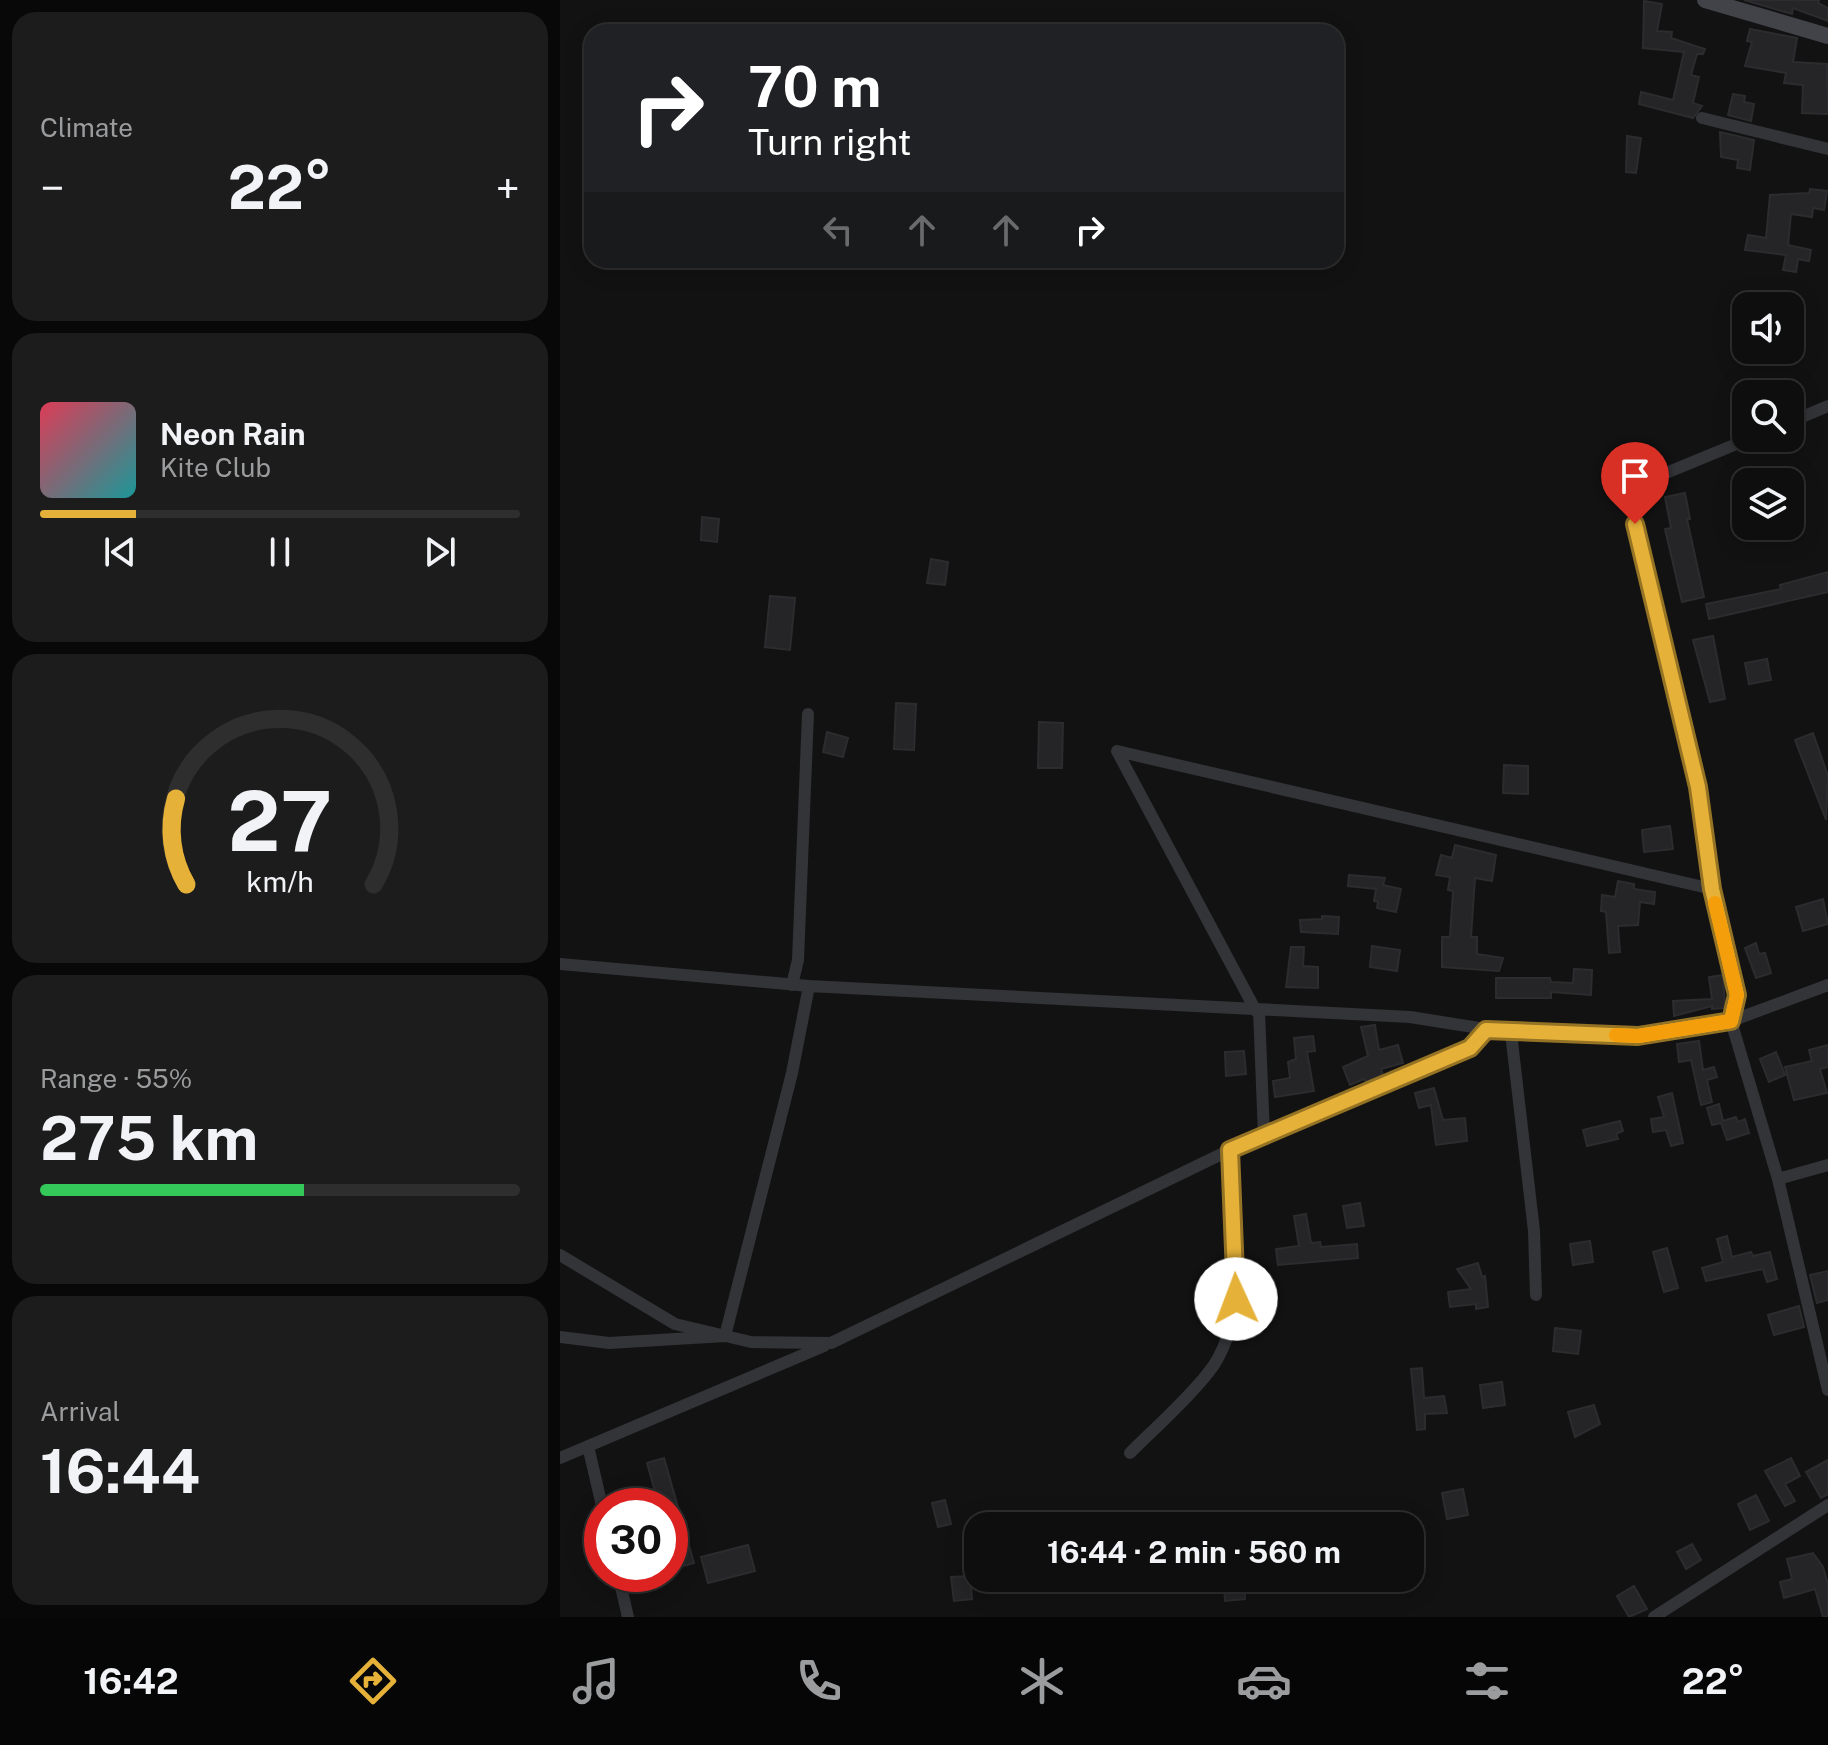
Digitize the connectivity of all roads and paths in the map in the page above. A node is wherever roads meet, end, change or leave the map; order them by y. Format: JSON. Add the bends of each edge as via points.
{"nodes":[{"id":1,"x":1705,"y":0,"type":"edge"},
{"id":2,"x":1828,"y":36,"type":"edge"},
{"id":3,"x":1702,"y":118,"type":"dead end"},
{"id":4,"x":1828,"y":149,"type":"edge"},
{"id":5,"x":1828,"y":406,"type":"edge"},
{"id":6,"x":1804,"y":416,"type":"edge"},
{"id":7,"x":1732,"y":446,"type":"edge"},
{"id":8,"x":808,"y":714,"type":"dead end"},
{"id":9,"x":1712,"y":889,"type":"junction"},
{"id":10,"x":560,"y":964,"type":"edge"},
{"id":11,"x":792,"y":985,"type":"junction"},
{"id":12,"x":1828,"y":985,"type":"edge"},
{"id":13,"x":809,"y":986,"type":"junction"},
{"id":14,"x":1258,"y":1011,"type":"junction"},
{"id":15,"x":1731,"y":1021,"type":"junction"},
{"id":16,"x":1486,"y":1030,"type":"junction"},
{"id":17,"x":1511,"y":1033,"type":"junction"},
{"id":18,"x":1264,"y":1135,"type":"junction"},
{"id":19,"x":1230,"y":1150,"type":"junction"},
{"id":20,"x":1828,"y":1165,"type":"edge"},
{"id":21,"x":1778,"y":1179,"type":"junction"},
{"id":22,"x":560,"y":1255,"type":"edge"},
{"id":23,"x":1536,"y":1295,"type":"dead end"},
{"id":24,"x":725,"y":1336,"type":"junction"},
{"id":25,"x":560,"y":1337,"type":"edge"},
{"id":26,"x":831,"y":1343,"type":"junction"},
{"id":27,"x":1828,"y":1390,"type":"edge"},
{"id":28,"x":588,"y":1446,"type":"junction"},
{"id":29,"x":1130,"y":1453,"type":"dead end"},
{"id":30,"x":560,"y":1458,"type":"edge"},
{"id":31,"x":598,"y":1488,"type":"edge"},
{"id":32,"x":1828,"y":1505,"type":"edge"},
{"id":33,"x":622,"y":1592,"type":"edge"},
{"id":34,"x":628,"y":1617,"type":"edge"},
{"id":35,"x":1654,"y":1617,"type":"edge"}],
"edges":[{"from":1,"to":2,"type":"street"},
{"from":3,"to":4,"type":"street"},
{"from":5,"to":6,"type":"street"},
{"from":7,"to":9,"type":"street","via":[[1654,478],[1638,496],[1635,524],[1698,787]]},
{"from":8,"to":11,"type":"street","via":[[798,960]]},
{"from":9,"to":14,"type":"street","via":[[1117,751]]},
{"from":9,"to":15,"type":"street","via":[[1737,995]]},
{"from":10,"to":11,"type":"street"},
{"from":11,"to":13,"type":"street"},
{"from":12,"to":15,"type":"street"},
{"from":13,"to":14,"type":"street"},
{"from":13,"to":24,"type":"street"},
{"from":14,"to":16,"type":"street","via":[[1410,1017]]},
{"from":14,"to":18,"type":"street"},
{"from":15,"to":17,"type":"street","via":[[1638,1036]]},
{"from":15,"to":21,"type":"street"},
{"from":16,"to":17,"type":"street"},
{"from":16,"to":18,"type":"street","via":[[1470,1048]]},
{"from":17,"to":23,"type":"street","via":[[1534,1231]]},
{"from":18,"to":19,"type":"street"},
{"from":19,"to":26,"type":"street"},
{"from":19,"to":29,"type":"street","via":[[1236,1299],[1229,1335],[1210,1372]]},
{"from":20,"to":21,"type":"street"},
{"from":21,"to":27,"type":"street"},
{"from":22,"to":24,"type":"street","via":[[675,1324]]},
{"from":24,"to":25,"type":"street","via":[[609,1343]]},
{"from":24,"to":26,"type":"street","via":[[751,1342]]},
{"from":26,"to":28,"type":"street"},
{"from":28,"to":30,"type":"street"},
{"from":28,"to":31,"type":"street"},
{"from":32,"to":35,"type":"street"},
{"from":33,"to":34,"type":"street"}]}
